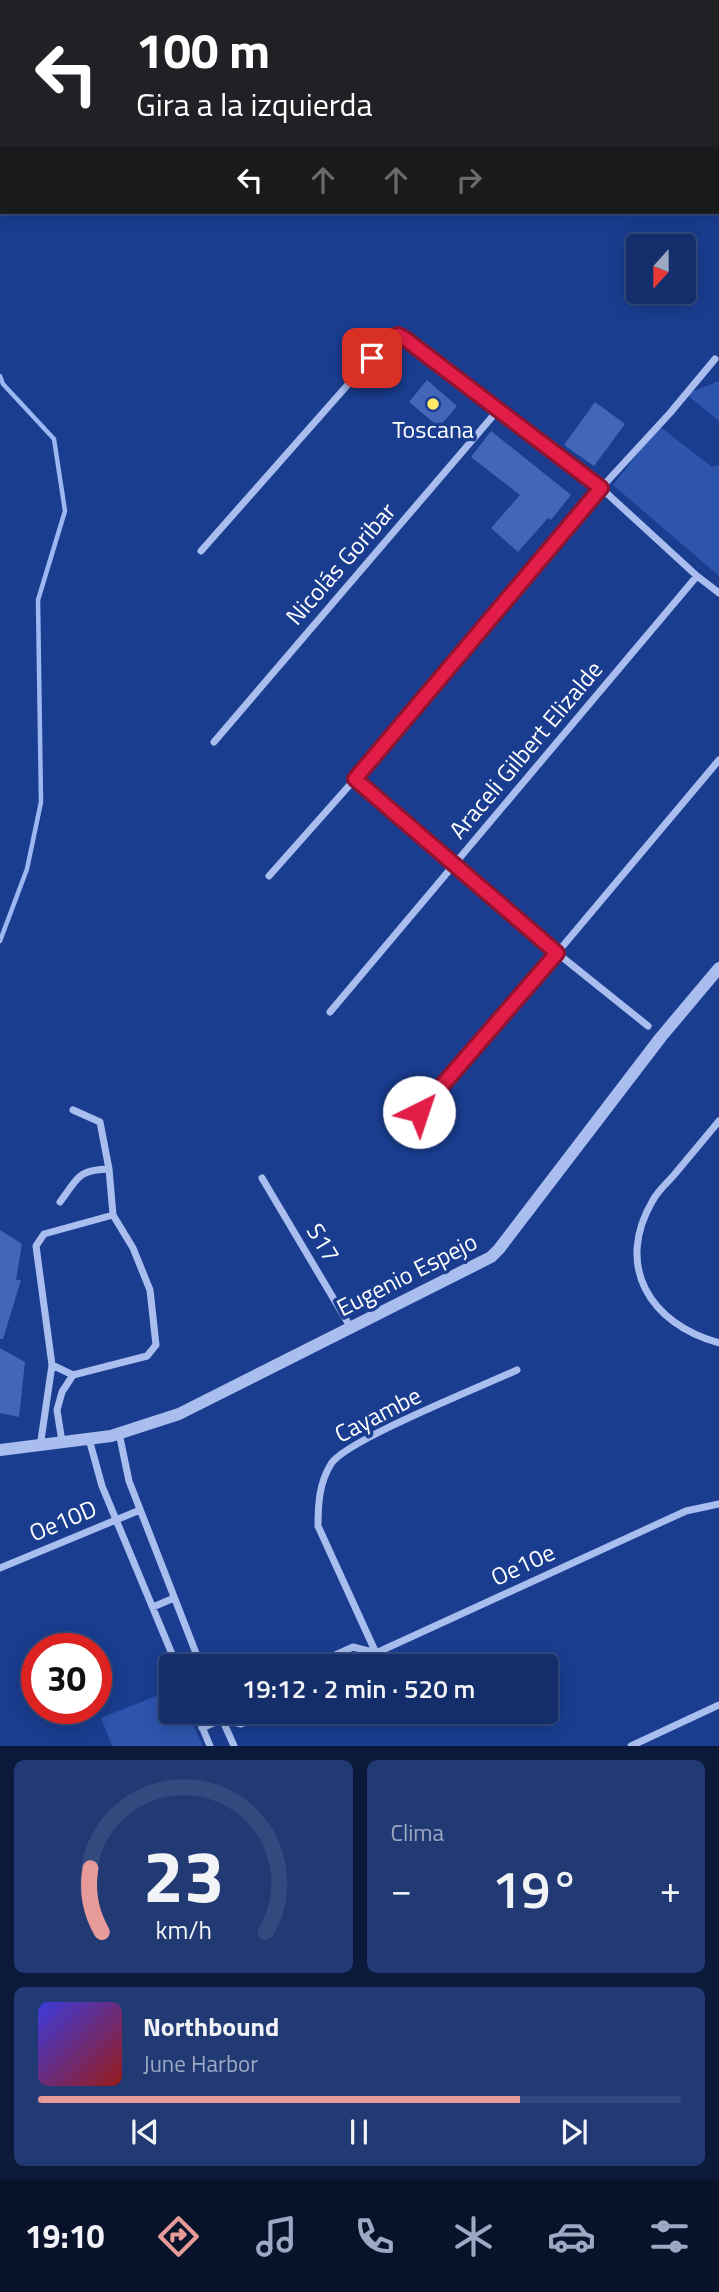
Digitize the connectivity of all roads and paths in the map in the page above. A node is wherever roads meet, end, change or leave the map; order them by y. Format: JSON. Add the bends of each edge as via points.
{"nodes":[{"id":1,"x":715,"y":359,"type":"dead end"},
{"id":2,"x":498,"y":411,"type":"junction"},
{"id":3,"x":601,"y":488,"type":"junction"},
{"id":4,"x":201,"y":551,"type":"dead end"},
{"id":5,"x":697,"y":576,"type":"junction"},
{"id":6,"x":719,"y":593,"type":"edge"},
{"id":7,"x":214,"y":742,"type":"dead end"},
{"id":8,"x":719,"y":760,"type":"edge"},
{"id":9,"x":355,"y":779,"type":"junction"},
{"id":10,"x":455,"y":864,"type":"junction"},
{"id":11,"x":269,"y":876,"type":"dead end"},
{"id":12,"x":557,"y":953,"type":"junction"},
{"id":13,"x":719,"y":968,"type":"edge"},
{"id":14,"x":330,"y":1012,"type":"dead end"},
{"id":15,"x":648,"y":1027,"type":"dead end"},
{"id":16,"x":73,"y":1110,"type":"dead end"},
{"id":17,"x":419,"y":1112,"type":"dead end"},
{"id":18,"x":719,"y":1121,"type":"edge"},
{"id":19,"x":109,"y":1169,"type":"junction"},
{"id":20,"x":262,"y":1178,"type":"dead end"},
{"id":21,"x":60,"y":1202,"type":"dead end"},
{"id":22,"x":113,"y":1215,"type":"junction"},
{"id":23,"x":351,"y":1328,"type":"junction"},
{"id":24,"x":719,"y":1343,"type":"edge"},
{"id":25,"x":52,"y":1364,"type":"junction"},
{"id":26,"x":517,"y":1370,"type":"dead end"},
{"id":27,"x":74,"y":1375,"type":"junction"},
{"id":28,"x":119,"y":1433,"type":"junction"},
{"id":29,"x":89,"y":1439,"type":"junction"},
{"id":30,"x":62,"y":1443,"type":"junction"},
{"id":31,"x":40,"y":1447,"type":"junction"},
{"id":32,"x":0,"y":1450,"type":"edge"},
{"id":33,"x":719,"y":1504,"type":"edge"},
{"id":34,"x":140,"y":1510,"type":"junction"},
{"id":35,"x":116,"y":1519,"type":"junction"},
{"id":36,"x":0,"y":1568,"type":"edge"},
{"id":37,"x":174,"y":1598,"type":"junction"},
{"id":38,"x":153,"y":1607,"type":"junction"},
{"id":39,"x":376,"y":1653,"type":"junction"},
{"id":40,"x":172,"y":1654,"type":"edge"},
{"id":41,"x":196,"y":1654,"type":"edge"},
{"id":42,"x":338,"y":1654,"type":"edge"},
{"id":43,"x":719,"y":1705,"type":"edge"},
{"id":44,"x":200,"y":1724,"type":"edge"},
{"id":45,"x":208,"y":1724,"type":"edge"},
{"id":46,"x":226,"y":1724,"type":"edge"},
{"id":47,"x":202,"y":1728,"type":"junction"},
{"id":48,"x":210,"y":1746,"type":"edge"},
{"id":49,"x":234,"y":1746,"type":"edge"},
{"id":50,"x":631,"y":1746,"type":"edge"}],
"edges":[{"from":1,"to":3,"type":"street"},
{"from":2,"to":3,"type":"street"},
{"from":2,"to":4,"type":"street","via":[[398,335],[389,338]]},
{"from":2,"to":7,"type":"street","name":"Nicolás Goribar"},
{"from":3,"to":5,"type":"street"},
{"from":3,"to":9,"type":"street"},
{"from":5,"to":6,"type":"street"},
{"from":5,"to":10,"type":"street","name":"Araceli Gilbert Elizalde"},
{"from":8,"to":12,"type":"street"},
{"from":9,"to":10,"type":"street"},
{"from":9,"to":11,"type":"street"},
{"from":10,"to":12,"type":"street"},
{"from":10,"to":14,"type":"street","name":"Araceli Gilbert Elizalde"},
{"from":12,"to":15,"type":"street"},
{"from":12,"to":17,"type":"street"},
{"from":13,"to":23,"type":"street","name":"Eugenio Espejo","via":[[491,1257]]},
{"from":16,"to":19,"type":"street","via":[[100,1122]]},
{"from":18,"to":24,"type":"street","via":[[653,1199],[640,1232],[637,1264],[645,1291],[665,1317],[698,1337]]},
{"from":19,"to":21,"type":"street","via":[[82,1173]]},
{"from":19,"to":22,"type":"street"},
{"from":20,"to":23,"type":"street","name":"S17"},
{"from":22,"to":25,"type":"street","via":[[44,1234],[36,1246]]},
{"from":22,"to":27,"type":"street","via":[[150,1290],[156,1345],[147,1356]]},
{"from":23,"to":28,"type":"street","name":"Eugenio Espejo","via":[[179,1414]]},
{"from":25,"to":27,"type":"street"},
{"from":25,"to":31,"type":"street"},
{"from":26,"to":39,"type":"street","name":"Cayambe","via":[[360,1441],[332,1461],[322,1483],[318,1526]]},
{"from":27,"to":30,"type":"street","via":[[57,1409]]},
{"from":28,"to":29,"type":"street","name":"Eugenio Espejo"},
{"from":28,"to":34,"type":"street"},
{"from":29,"to":30,"type":"street","name":"Eugenio Espejo"},
{"from":29,"to":35,"type":"street"},
{"from":30,"to":31,"type":"street","name":"Eugenio Espejo"},
{"from":31,"to":32,"type":"street","name":"Eugenio Espejo"},
{"from":33,"to":39,"type":"street","name":"Oe10e","via":[[686,1511]]},
{"from":34,"to":35,"type":"street","name":"Oe10D"},
{"from":34,"to":37,"type":"street"},
{"from":35,"to":36,"type":"street","name":"Oe10D"},
{"from":35,"to":38,"type":"street"},
{"from":37,"to":38,"type":"street"},
{"from":37,"to":41,"type":"street"},
{"from":38,"to":40,"type":"street"},
{"from":39,"to":42,"type":"street","name":"Oe10e","via":[[353,1647]]},
{"from":43,"to":50,"type":"street"},
{"from":44,"to":47,"type":"street"},
{"from":45,"to":47,"type":"street"},
{"from":46,"to":49,"type":"street"},
{"from":47,"to":48,"type":"street"}]}
